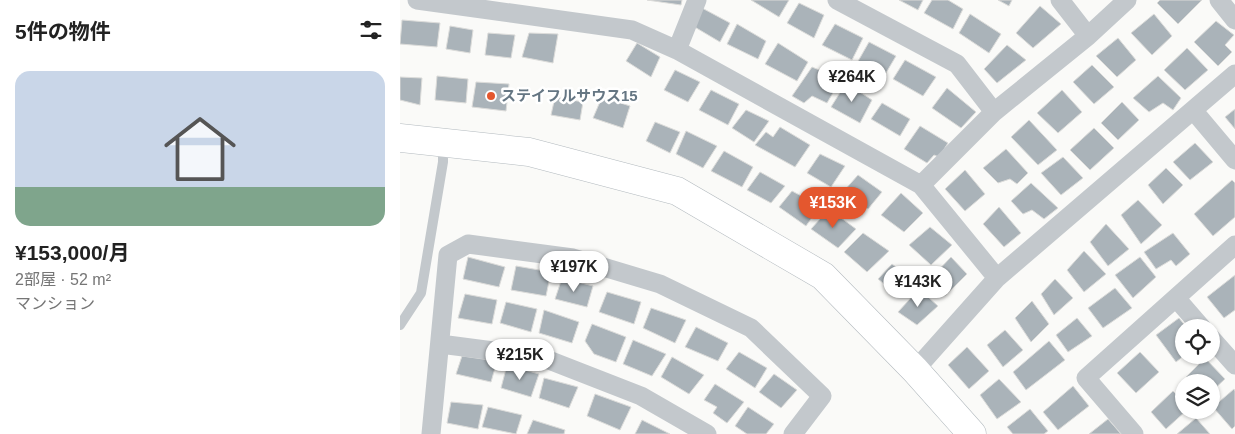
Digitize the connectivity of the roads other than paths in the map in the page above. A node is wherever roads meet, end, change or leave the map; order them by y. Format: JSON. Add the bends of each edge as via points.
{"nodes":[{"id":1,"x":417,"y":0,"type":"edge"},
{"id":2,"x":697,"y":0,"type":"edge"},
{"id":3,"x":837,"y":0,"type":"edge"},
{"id":4,"x":1060,"y":0,"type":"edge"},
{"id":5,"x":1127,"y":0,"type":"edge"},
{"id":6,"x":1219,"y":0,"type":"edge"},
{"id":7,"x":1235,"y":20,"type":"edge"},
{"id":8,"x":1088,"y":36,"type":"junction"},
{"id":9,"x":677,"y":50,"type":"junction"},
{"id":10,"x":1235,"y":74,"type":"edge"},
{"id":11,"x":1193,"y":110,"type":"junction"},
{"id":12,"x":994,"y":112,"type":"junction"},
{"id":13,"x":400,"y":138,"type":"edge"},
{"id":14,"x":443,"y":143,"type":"junction"},
{"id":15,"x":1235,"y":160,"type":"edge"},
{"id":16,"x":921,"y":185,"type":"junction"},
{"id":17,"x":1235,"y":245,"type":"edge"},
{"id":18,"x":997,"y":278,"type":"junction"},
{"id":19,"x":1176,"y":298,"type":"junction"},
{"id":20,"x":404,"y":312,"type":"edge"},
{"id":21,"x":1194,"y":319,"type":"edge"},
{"id":22,"x":400,"y":325,"type":"edge"},
{"id":23,"x":440,"y":344,"type":"junction"},
{"id":24,"x":1220,"y":348,"type":"edge"},
{"id":25,"x":1235,"y":365,"type":"edge"},
{"id":26,"x":915,"y":370,"type":"junction"},
{"id":27,"x":431,"y":434,"type":"edge"},
{"id":28,"x":707,"y":434,"type":"edge"},
{"id":29,"x":793,"y":434,"type":"edge"},
{"id":30,"x":972,"y":434,"type":"edge"},
{"id":31,"x":1134,"y":434,"type":"edge"}],
"edges":[{"from":1,"to":9,"type":"street","via":[[632,30]]},
{"from":2,"to":9,"type":"street"},
{"from":3,"to":12,"type":"street","via":[[957,64]]},
{"from":4,"to":8,"type":"street"},
{"from":5,"to":8,"type":"street"},
{"from":6,"to":7,"type":"street"},
{"from":8,"to":12,"type":"street"},
{"from":9,"to":16,"type":"street"},
{"from":10,"to":11,"type":"street"},
{"from":11,"to":15,"type":"street"},
{"from":11,"to":18,"type":"street"},
{"from":12,"to":16,"type":"street"},
{"from":13,"to":14,"type":"street"},
{"from":14,"to":20,"type":"lane","via":[[443,162],[421,293]]},
{"from":14,"to":26,"type":"street","via":[[529,152],[677,191],[823,276]]},
{"from":16,"to":18,"type":"street"},
{"from":17,"to":19,"type":"street"},
{"from":18,"to":26,"type":"street"},
{"from":19,"to":21,"type":"street"},
{"from":19,"to":31,"type":"street","via":[[1086,378]]},
{"from":20,"to":22,"type":"lane"},
{"from":23,"to":27,"type":"street"},
{"from":23,"to":28,"type":"street","via":[[541,357],[641,396]]},
{"from":23,"to":29,"type":"street","via":[[448,255],[468,244],[572,258],[660,284],[751,328],[822,396]]},
{"from":24,"to":25,"type":"street"},
{"from":26,"to":30,"type":"street"}]}
